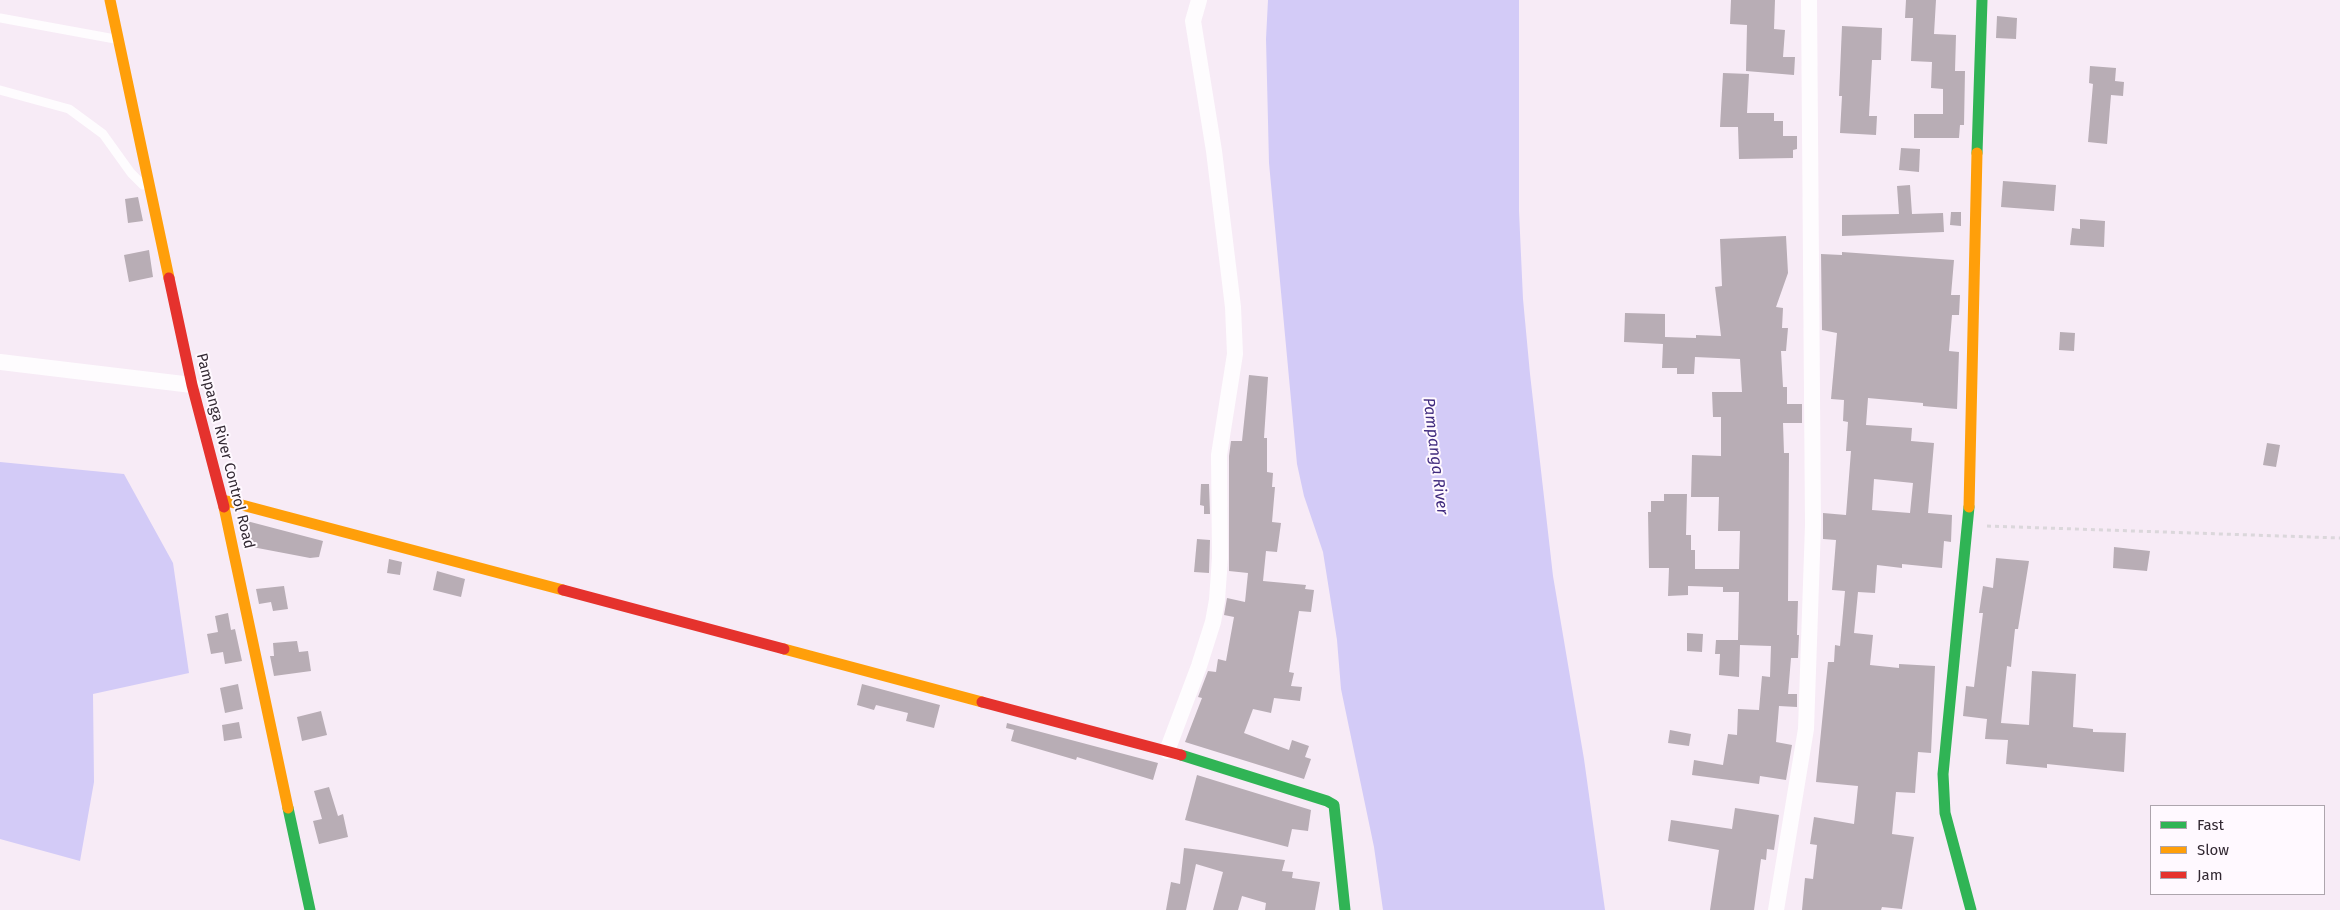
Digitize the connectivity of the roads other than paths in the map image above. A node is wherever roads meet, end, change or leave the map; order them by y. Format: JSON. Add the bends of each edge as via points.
{"nodes":[{"id":1,"x":110,"y":0,"type":"edge"},
{"id":2,"x":1199,"y":0,"type":"edge"},
{"id":3,"x":1809,"y":0,"type":"edge"},
{"id":4,"x":1982,"y":0,"type":"edge"},
{"id":5,"x":0,"y":18,"type":"edge"},
{"id":6,"x":119,"y":39,"type":"junction"},
{"id":7,"x":0,"y":90,"type":"edge"},
{"id":8,"x":152,"y":194,"type":"junction"},
{"id":9,"x":0,"y":362,"type":"edge"},
{"id":10,"x":192,"y":385,"type":"junction"},
{"id":11,"x":223,"y":500,"type":"junction"},
{"id":12,"x":1167,"y":751,"type":"junction"},
{"id":13,"x":310,"y":910,"type":"edge"},
{"id":14,"x":1345,"y":910,"type":"edge"},
{"id":15,"x":1776,"y":910,"type":"edge"},
{"id":16,"x":1970,"y":910,"type":"edge"}],
"edges":[{"from":1,"to":6,"type":"street","name":"Pampanga River Control Road"},
{"from":2,"to":12,"type":"street","via":[[1193,21],[1214,151],[1233,307],[1235,354],[1219,455],[1217,600],[1199,666]]},
{"from":3,"to":15,"type":"street","via":[[1813,525],[1807,719]]},
{"from":4,"to":16,"type":"street","via":[[1969,526],[1943,794]]},
{"from":5,"to":6,"type":"lane"},
{"from":6,"to":8,"type":"street","name":"Pampanga River Control Road"},
{"from":7,"to":8,"type":"lane","via":[[69,109],[103,134],[131,173]]},
{"from":8,"to":10,"type":"street","name":"Pampanga River Control Road"},
{"from":9,"to":10,"type":"street"},
{"from":10,"to":11,"type":"street","name":"Pampanga River Control Road"},
{"from":11,"to":12,"type":"street"},
{"from":11,"to":13,"type":"street","name":"Pampanga River Control Road"},
{"from":12,"to":14,"type":"street","via":[[1334,805]]}]}
